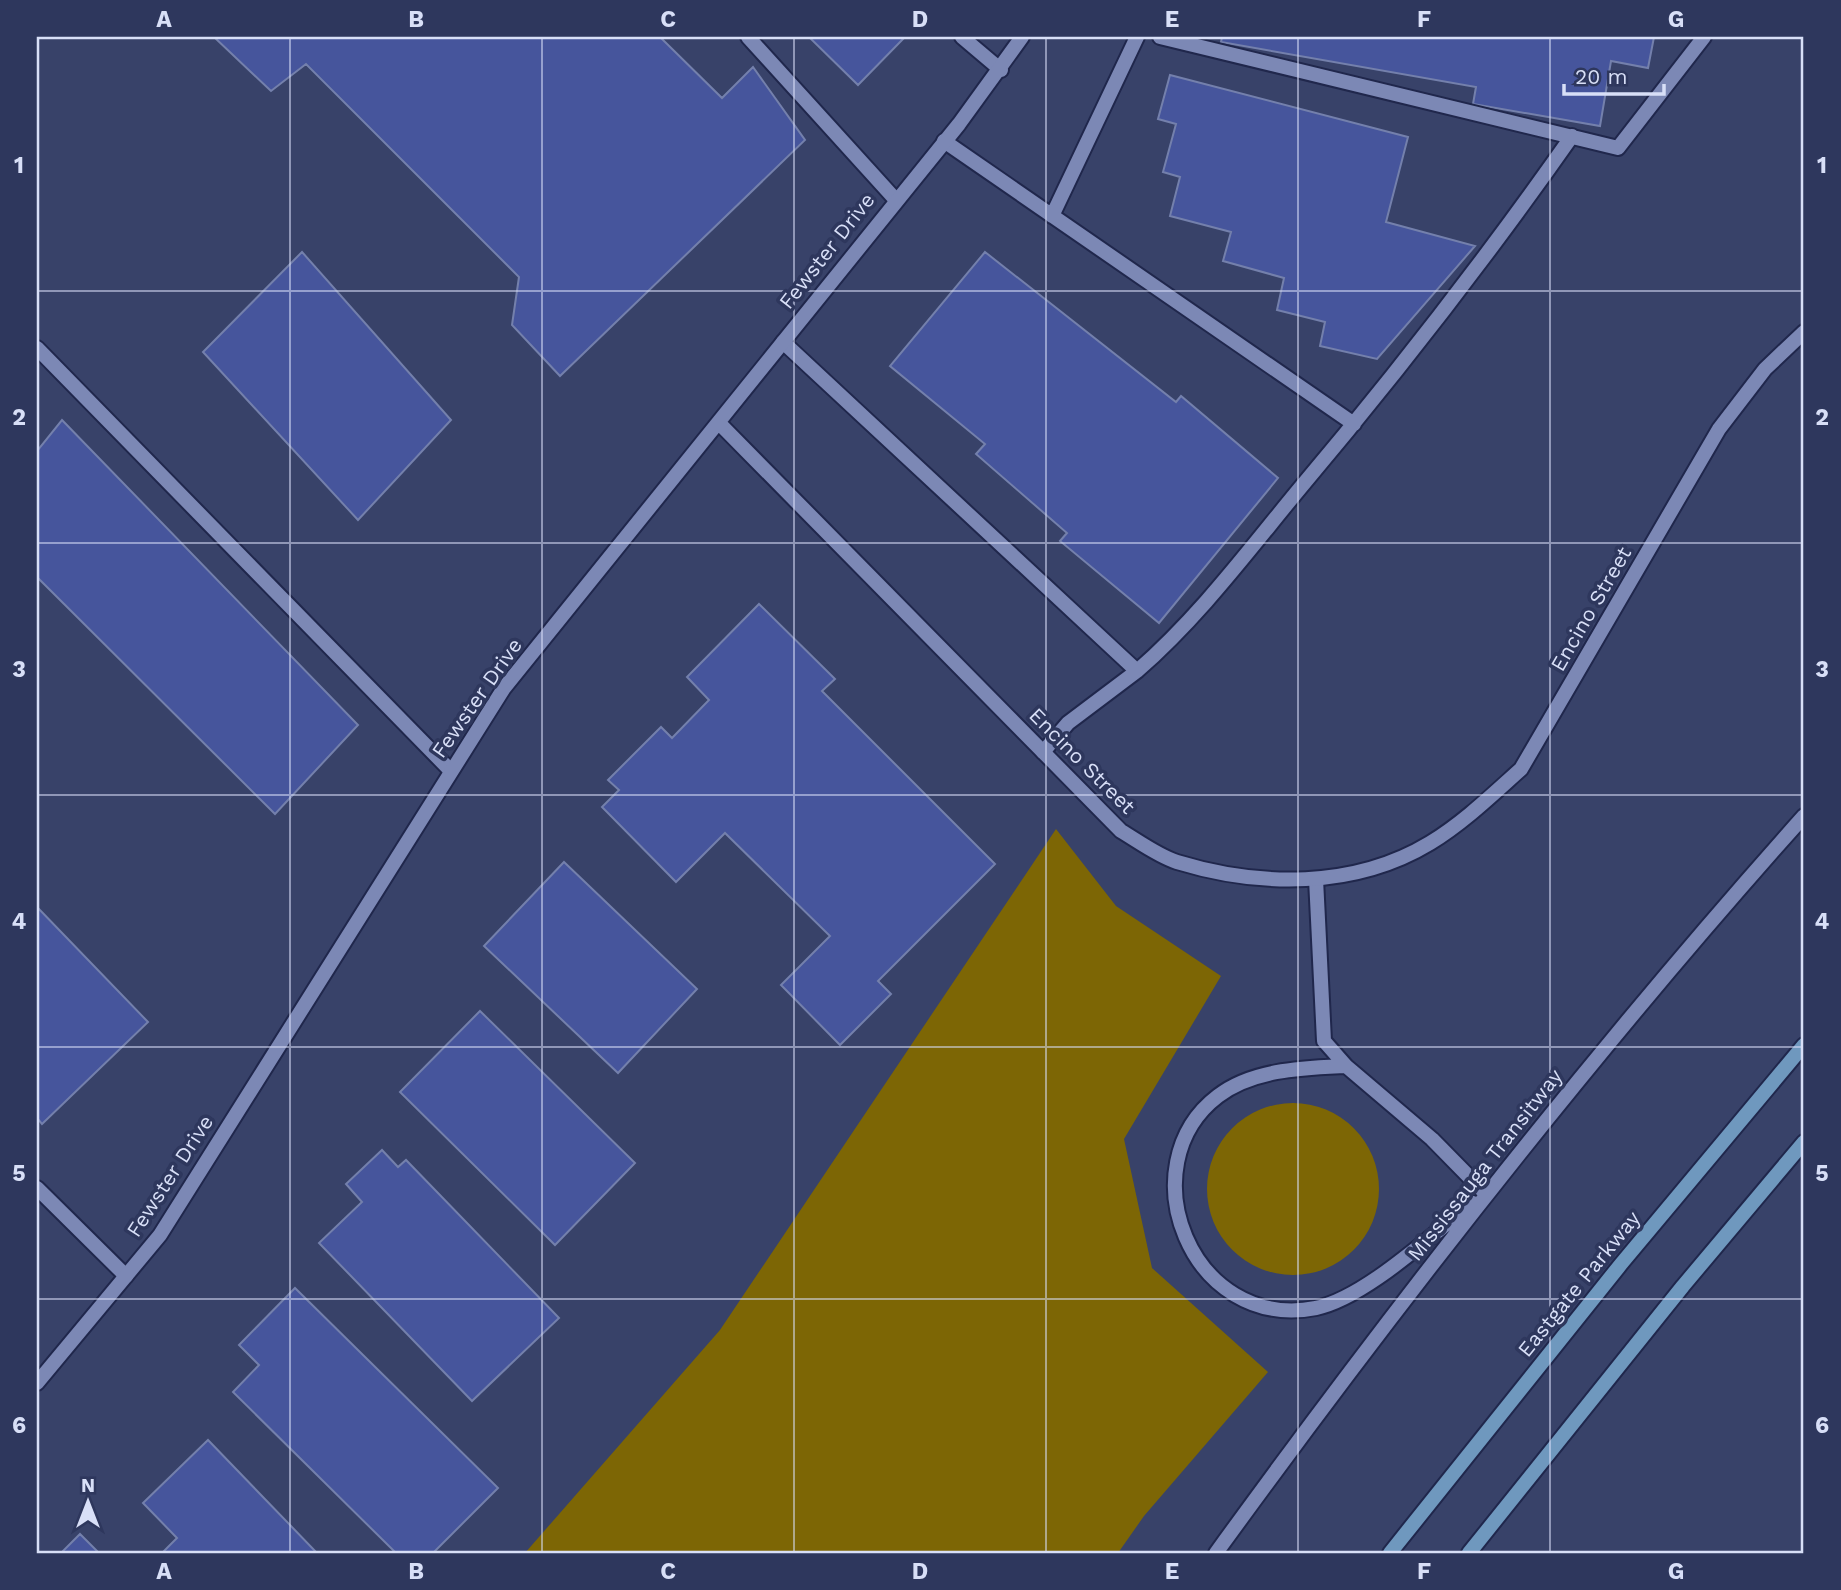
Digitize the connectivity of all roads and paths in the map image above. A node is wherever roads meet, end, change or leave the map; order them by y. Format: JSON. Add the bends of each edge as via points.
{"nodes":[{"id":1,"x":748,"y":37,"type":"edge"},
{"id":2,"x":962,"y":37,"type":"edge"},
{"id":3,"x":1022,"y":37,"type":"edge"},
{"id":4,"x":1137,"y":37,"type":"edge"},
{"id":5,"x":1160,"y":37,"type":"edge"},
{"id":6,"x":1704,"y":37,"type":"edge"},
{"id":7,"x":1001,"y":70,"type":"junction"},
{"id":8,"x":1572,"y":136,"type":"junction"},
{"id":9,"x":944,"y":141,"type":"junction"},
{"id":10,"x":895,"y":199,"type":"junction"},
{"id":11,"x":1052,"y":216,"type":"junction"},
{"id":12,"x":1804,"y":332,"type":"edge"},
{"id":13,"x":783,"y":342,"type":"junction"},
{"id":14,"x":37,"y":348,"type":"edge"},
{"id":15,"x":719,"y":423,"type":"junction"},
{"id":16,"x":1354,"y":424,"type":"junction"},
{"id":17,"x":1137,"y":671,"type":"junction"},
{"id":18,"x":1043,"y":752,"type":"junction"},
{"id":19,"x":451,"y":771,"type":"junction"},
{"id":20,"x":1804,"y":816,"type":"edge"},
{"id":21,"x":1315,"y":879,"type":"junction"},
{"id":22,"x":1804,"y":1045,"type":"edge"},
{"id":23,"x":1346,"y":1066,"type":"junction"},
{"id":24,"x":1804,"y":1142,"type":"edge"},
{"id":25,"x":37,"y":1188,"type":"edge"},
{"id":26,"x":1485,"y":1193,"type":"junction"},
{"id":27,"x":126,"y":1276,"type":"junction"},
{"id":28,"x":37,"y":1383,"type":"edge"},
{"id":29,"x":1216,"y":1553,"type":"edge"},
{"id":30,"x":1390,"y":1553,"type":"edge"},
{"id":31,"x":1469,"y":1553,"type":"edge"}],
"edges":[{"from":1,"to":10,"type":"street"},
{"from":2,"to":7,"type":"street"},
{"from":3,"to":7,"type":"street","name":"Fewster Drive"},
{"from":4,"to":11,"type":"street"},
{"from":5,"to":8,"type":"street"},
{"from":6,"to":8,"type":"street","via":[[1618,148]]},
{"from":7,"to":9,"type":"street","name":"Fewster Drive"},
{"from":8,"to":16,"type":"street","via":[[1493,249]]},
{"from":9,"to":10,"type":"street","name":"Fewster Drive"},
{"from":9,"to":11,"type":"street"},
{"from":10,"to":13,"type":"street","name":"Fewster Drive"},
{"from":11,"to":16,"type":"street"},
{"from":12,"to":21,"type":"street","name":"Encino Street","via":[[1765,369],[1718,429],[1521,769],[1429,844],[1368,870]]},
{"from":13,"to":15,"type":"street","name":"Fewster Drive"},
{"from":13,"to":17,"type":"street"},
{"from":14,"to":19,"type":"street"},
{"from":15,"to":18,"type":"street","name":"Encino Street"},
{"from":15,"to":19,"type":"street","name":"Fewster Drive","via":[[504,688]]},
{"from":16,"to":17,"type":"street","via":[[1178,636]]},
{"from":17,"to":18,"type":"street","via":[[1068,723]]},
{"from":18,"to":21,"type":"street","name":"Encino Street","via":[[1121,831],[1174,861],[1255,878]]},
{"from":19,"to":27,"type":"street","name":"Fewster Drive","via":[[160,1235]]},
{"from":20,"to":26,"type":"street","name":"Mississauga Transitway","via":[[1615,1033]]},
{"from":21,"to":23,"type":"street","via":[[1324,1041]]},
{"from":22,"to":30,"type":"main road","name":"Eastgate Parkway","via":[[1621,1264]]},
{"from":23,"to":26,"type":"street","via":[[1432,1139]]},
{"from":23,"to":26,"type":"street","via":[[1295,1068],[1243,1083],[1219,1094],[1188,1130],[1178,1159],[1176,1193],[1189,1247],[1203,1271],[1226,1291],[1253,1304],[1286,1311],[1318,1307],[1354,1294]]},
{"from":24,"to":31,"type":"main road"},
{"from":25,"to":27,"type":"street"},
{"from":26,"to":29,"type":"street","name":"Mississauga Transitway"},
{"from":27,"to":28,"type":"street","name":"Fewster Drive"}]}
